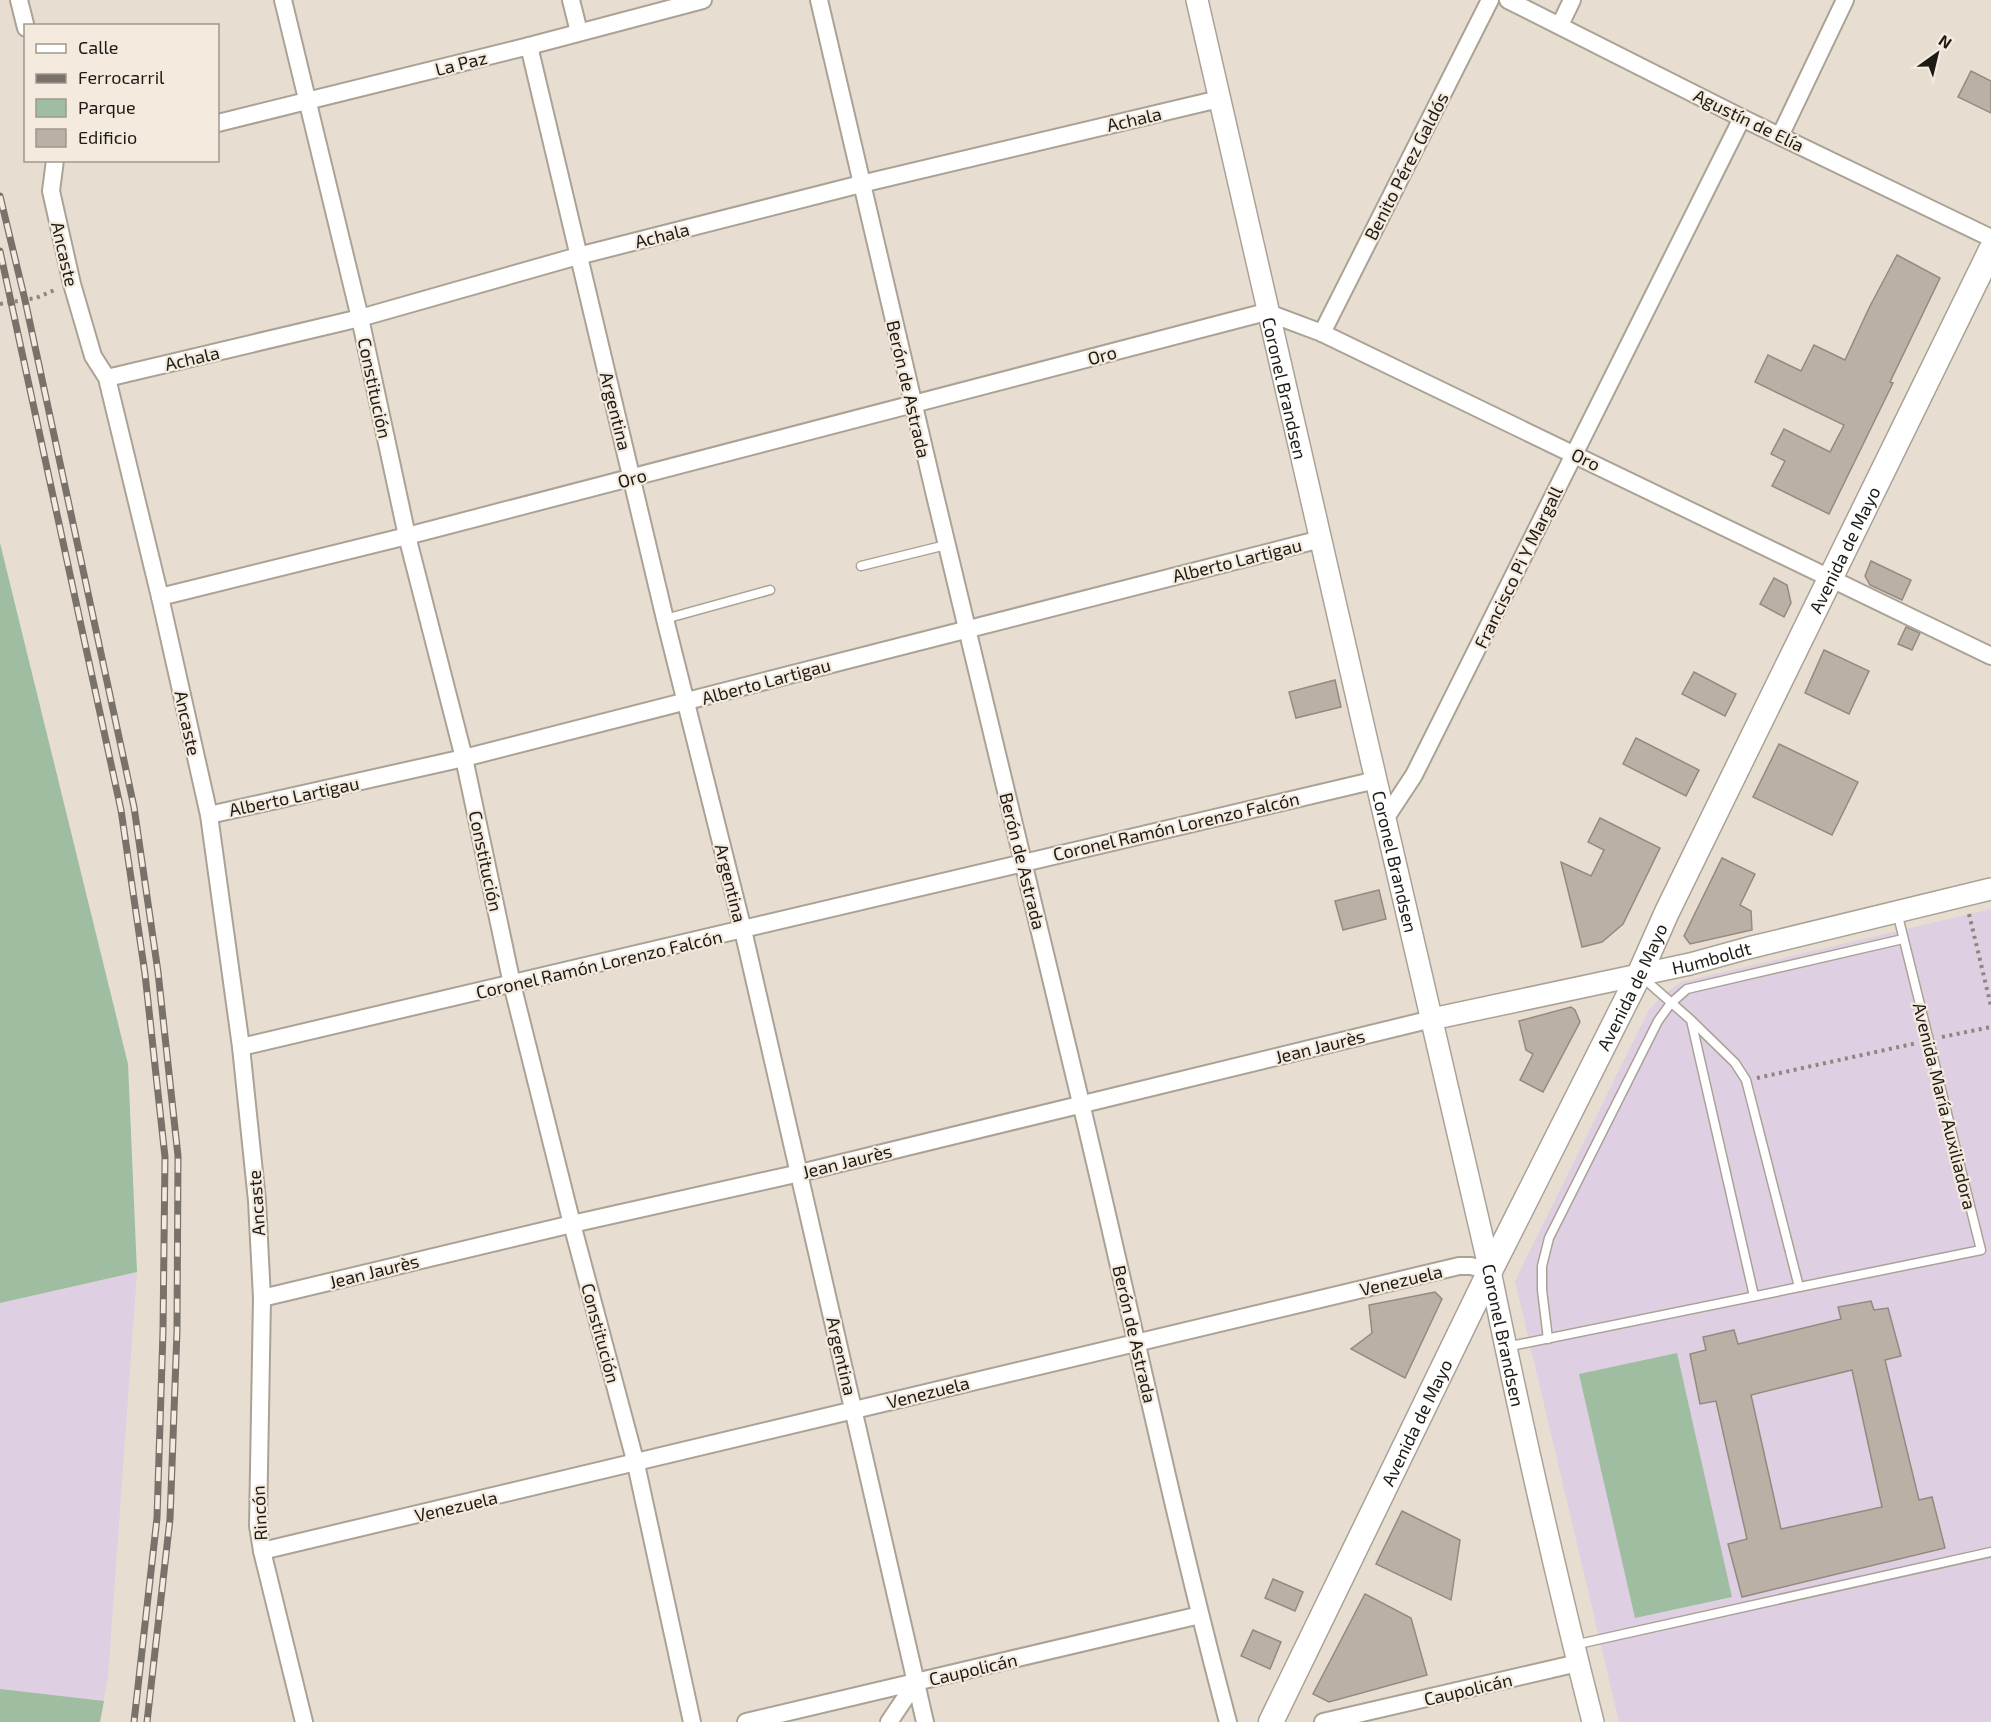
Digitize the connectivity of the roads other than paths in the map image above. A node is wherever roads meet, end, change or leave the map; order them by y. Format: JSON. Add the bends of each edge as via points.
{"nodes":[{"id":1,"x":19,"y":0,"type":"edge"},
{"id":2,"x":283,"y":0,"type":"edge"},
{"id":3,"x":571,"y":0,"type":"edge"},
{"id":4,"x":703,"y":0,"type":"edge"},
{"id":5,"x":819,"y":0,"type":"edge"},
{"id":6,"x":1197,"y":0,"type":"edge"},
{"id":7,"x":1490,"y":0,"type":"edge"},
{"id":8,"x":1508,"y":0,"type":"edge"},
{"id":9,"x":1572,"y":0,"type":"edge"},
{"id":10,"x":1845,"y":0,"type":"edge"},
{"id":11,"x":25,"y":24,"type":"edge"},
{"id":12,"x":1560,"y":25,"type":"junction"},
{"id":13,"x":579,"y":32,"type":"junction"},
{"id":14,"x":529,"y":46,"type":"junction"},
{"id":15,"x":1219,"y":99,"type":"junction"},
{"id":16,"x":307,"y":100,"type":"junction"},
{"id":17,"x":1742,"y":118,"type":"junction"},
{"id":18,"x":219,"y":123,"type":"edge"},
{"id":19,"x":1780,"y":136,"type":"junction"},
{"id":20,"x":59,"y":162,"type":"edge"},
{"id":21,"x":861,"y":184,"type":"junction"},
{"id":22,"x":1991,"y":238,"type":"edge"},
{"id":23,"x":1991,"y":250,"type":"edge"},
{"id":24,"x":578,"y":256,"type":"junction"},
{"id":25,"x":1266,"y":312,"type":"junction"},
{"id":26,"x":360,"y":318,"type":"junction"},
{"id":27,"x":1322,"y":333,"type":"junction"},
{"id":28,"x":107,"y":378,"type":"junction"},
{"id":29,"x":912,"y":404,"type":"junction"},
{"id":30,"x":1574,"y":453,"type":"junction"},
{"id":31,"x":632,"y":478,"type":"junction"},
{"id":32,"x":407,"y":536,"type":"junction"},
{"id":33,"x":1321,"y":538,"type":"junction"},
{"id":34,"x":946,"y":545,"type":"junction"},
{"id":35,"x":861,"y":566,"type":"dead end"},
{"id":36,"x":1829,"y":579,"type":"junction"},
{"id":37,"x":770,"y":590,"type":"dead end"},
{"id":38,"x":160,"y":597,"type":"junction"},
{"id":39,"x":665,"y":619,"type":"junction"},
{"id":40,"x":966,"y":629,"type":"junction"},
{"id":41,"x":1991,"y":656,"type":"edge"},
{"id":42,"x":685,"y":703,"type":"junction"},
{"id":43,"x":464,"y":758,"type":"junction"},
{"id":44,"x":1376,"y":780,"type":"junction"},
{"id":45,"x":209,"y":815,"type":"junction"},
{"id":46,"x":1385,"y":819,"type":"junction"},
{"id":47,"x":1023,"y":862,"type":"junction"},
{"id":48,"x":1991,"y":889,"type":"edge"},
{"id":49,"x":1897,"y":912,"type":"junction"},
{"id":50,"x":743,"y":930,"type":"junction"},
{"id":51,"x":1903,"y":939,"type":"junction"},
{"id":52,"x":1639,"y":975,"type":"junction"},
{"id":53,"x":513,"y":984,"type":"junction"},
{"id":54,"x":1671,"y":1003,"type":"junction"},
{"id":55,"x":1432,"y":1019,"type":"junction"},
{"id":56,"x":1691,"y":1020,"type":"junction"},
{"id":57,"x":241,"y":1047,"type":"junction"},
{"id":58,"x":1081,"y":1104,"type":"junction"},
{"id":59,"x":800,"y":1173,"type":"junction"},
{"id":60,"x":572,"y":1224,"type":"junction"},
{"id":61,"x":1490,"y":1271,"type":"junction"},
{"id":62,"x":1799,"y":1287,"type":"junction"},
{"id":63,"x":1754,"y":1296,"type":"junction"},
{"id":64,"x":261,"y":1298,"type":"junction"},
{"id":65,"x":1548,"y":1339,"type":"junction"},
{"id":66,"x":1137,"y":1341,"type":"junction"},
{"id":67,"x":1505,"y":1347,"type":"junction"},
{"id":68,"x":854,"y":1410,"type":"junction"},
{"id":69,"x":636,"y":1464,"type":"junction"},
{"id":70,"x":262,"y":1551,"type":"junction"},
{"id":71,"x":1991,"y":1552,"type":"edge"},
{"id":72,"x":1200,"y":1615,"type":"junction"},
{"id":73,"x":1576,"y":1654,"type":"junction"},
{"id":74,"x":916,"y":1682,"type":"junction"},
{"id":75,"x":304,"y":1722,"type":"edge"},
{"id":76,"x":692,"y":1722,"type":"edge"},
{"id":77,"x":746,"y":1722,"type":"edge"},
{"id":78,"x":889,"y":1722,"type":"edge"},
{"id":79,"x":925,"y":1722,"type":"edge"},
{"id":80,"x":1228,"y":1722,"type":"edge"},
{"id":81,"x":1271,"y":1722,"type":"edge"},
{"id":82,"x":1323,"y":1722,"type":"edge"},
{"id":83,"x":1593,"y":1722,"type":"edge"}],
"edges":[{"from":1,"to":11,"type":"street"},
{"from":2,"to":16,"type":"street","name":"Constitución"},
{"from":3,"to":13,"type":"street"},
{"from":4,"to":13,"type":"street","name":"La Paz"},
{"from":5,"to":21,"type":"street","name":"Berón de Astrada"},
{"from":6,"to":15,"type":"street","name":"Coronel Brandsen"},
{"from":7,"to":27,"type":"street","name":"Benito Pérez Galdós"},
{"from":8,"to":12,"type":"street","name":"Agustín de Elía"},
{"from":9,"to":12,"type":"street"},
{"from":10,"to":19,"type":"street"},
{"from":12,"to":17,"type":"street","name":"Agustín de Elía"},
{"from":13,"to":14,"type":"street","name":"La Paz"},
{"from":14,"to":16,"type":"street","name":"La Paz"},
{"from":14,"to":24,"type":"street","name":"Argentina"},
{"from":15,"to":21,"type":"street","name":"Achala"},
{"from":15,"to":25,"type":"street","name":"Coronel Brandsen"},
{"from":16,"to":18,"type":"street","name":"La Paz"},
{"from":16,"to":26,"type":"street","name":"Constitución"},
{"from":17,"to":19,"type":"street","name":"Agustín de Elía"},
{"from":17,"to":30,"type":"street","name":"Francisco Pi Y Margall"},
{"from":19,"to":22,"type":"street","name":"Agustín de Elía"},
{"from":20,"to":28,"type":"street","name":"Ancaste","via":[[51,191],[93,356]]},
{"from":21,"to":24,"type":"street","name":"Achala"},
{"from":21,"to":29,"type":"street","name":"Berón de Astrada"},
{"from":23,"to":36,"type":"main road","name":"Avenida de Mayo"},
{"from":24,"to":26,"type":"street","name":"Achala"},
{"from":24,"to":31,"type":"street","name":"Argentina"},
{"from":25,"to":27,"type":"street","name":"Oro"},
{"from":25,"to":29,"type":"street","name":"Oro"},
{"from":25,"to":33,"type":"street","name":"Coronel Brandsen"},
{"from":26,"to":28,"type":"street","name":"Achala"},
{"from":26,"to":32,"type":"street","name":"Constitución"},
{"from":27,"to":30,"type":"street","name":"Oro"},
{"from":28,"to":38,"type":"street","name":"Ancaste"},
{"from":29,"to":31,"type":"street","name":"Oro"},
{"from":29,"to":34,"type":"street","name":"Berón de Astrada"},
{"from":30,"to":36,"type":"street","name":"Oro"},
{"from":30,"to":46,"type":"street","name":"Francisco Pi Y Margall","via":[[1414,775]]},
{"from":31,"to":32,"type":"street","name":"Oro"},
{"from":31,"to":39,"type":"street","name":"Argentina"},
{"from":32,"to":38,"type":"street","name":"Oro"},
{"from":32,"to":43,"type":"street","name":"Constitución"},
{"from":33,"to":40,"type":"street","name":"Alberto Lartigau"},
{"from":33,"to":44,"type":"street","name":"Coronel Brandsen"},
{"from":34,"to":35,"type":"lane"},
{"from":34,"to":40,"type":"street","name":"Berón de Astrada"},
{"from":36,"to":41,"type":"street","name":"Oro"},
{"from":36,"to":52,"type":"main road","name":"Avenida de Mayo"},
{"from":37,"to":39,"type":"lane"},
{"from":38,"to":45,"type":"street","name":"Ancaste"},
{"from":39,"to":42,"type":"street","name":"Argentina"},
{"from":40,"to":42,"type":"street","name":"Alberto Lartigau"},
{"from":40,"to":47,"type":"street","name":"Berón de Astrada"},
{"from":42,"to":43,"type":"street","name":"Alberto Lartigau"},
{"from":42,"to":50,"type":"street","name":"Argentina"},
{"from":43,"to":45,"type":"street","name":"Alberto Lartigau"},
{"from":43,"to":53,"type":"street","name":"Constitución"},
{"from":44,"to":46,"type":"street","name":"Coronel Brandsen"},
{"from":44,"to":47,"type":"street","name":"Coronel Ramón Lorenzo Falcón"},
{"from":45,"to":57,"type":"street","name":"Ancaste"},
{"from":46,"to":55,"type":"street","name":"Coronel Brandsen"},
{"from":47,"to":50,"type":"street","name":"Coronel Ramón Lorenzo Falcón"},
{"from":47,"to":58,"type":"street","name":"Berón de Astrada"},
{"from":48,"to":49,"type":"street","name":"Humboldt"},
{"from":49,"to":51,"type":"lane","name":"Avenida María Auxiliadora"},
{"from":49,"to":52,"type":"street","name":"Humboldt"},
{"from":50,"to":53,"type":"street","name":"Coronel Ramón Lorenzo Falcón"},
{"from":50,"to":59,"type":"street","name":"Argentina"},
{"from":51,"to":54,"type":"lane","via":[[1687,989]]},
{"from":51,"to":62,"type":"lane","name":"Avenida María Auxiliadora","via":[[1981,1250]]},
{"from":52,"to":54,"type":"lane"},
{"from":52,"to":55,"type":"street","name":"Humboldt"},
{"from":52,"to":61,"type":"main road","name":"Avenida de Mayo"},
{"from":53,"to":57,"type":"street","name":"Coronel Ramón Lorenzo Falcón"},
{"from":53,"to":60,"type":"street","name":"Constitución"},
{"from":54,"to":56,"type":"lane"},
{"from":54,"to":65,"type":"lane","via":[[1658,1021],[1549,1238],[1542,1266]]},
{"from":55,"to":58,"type":"street","name":"Jean Jaurès"},
{"from":55,"to":61,"type":"street","name":"Coronel Brandsen"},
{"from":56,"to":62,"type":"lane","via":[[1736,1064],[1746,1080]]},
{"from":56,"to":63,"type":"lane"},
{"from":57,"to":64,"type":"street","name":"Ancaste","via":[[257,1201]]},
{"from":58,"to":59,"type":"street","name":"Jean Jaurès"},
{"from":58,"to":66,"type":"street","name":"Berón de Astrada"},
{"from":59,"to":60,"type":"street","name":"Jean Jaurès"},
{"from":59,"to":68,"type":"street","name":"Argentina"},
{"from":60,"to":64,"type":"street","name":"Jean Jaurès"},
{"from":60,"to":69,"type":"street","name":"Constitución"},
{"from":61,"to":66,"type":"street","name":"Venezuela","via":[[1459,1266]]},
{"from":61,"to":67,"type":"street","name":"Coronel Brandsen"},
{"from":61,"to":81,"type":"main road","name":"Avenida de Mayo"},
{"from":62,"to":63,"type":"lane","name":"Avenida María Auxiliadora"},
{"from":63,"to":65,"type":"lane","name":"Avenida María Auxiliadora"},
{"from":64,"to":70,"type":"street","name":"Rincón","via":[[256,1514]]},
{"from":65,"to":67,"type":"lane","name":"Avenida María Auxiliadora"},
{"from":66,"to":68,"type":"street","name":"Venezuela"},
{"from":66,"to":72,"type":"street","name":"Berón de Astrada"},
{"from":67,"to":73,"type":"street","name":"Coronel Brandsen"},
{"from":68,"to":69,"type":"street","name":"Venezuela"},
{"from":68,"to":74,"type":"street","name":"Argentina"},
{"from":69,"to":70,"type":"street","name":"Venezuela"},
{"from":69,"to":76,"type":"street","name":"Constitución"},
{"from":70,"to":75,"type":"street","name":"Rincón"},
{"from":71,"to":73,"type":"lane"},
{"from":72,"to":74,"type":"street","name":"Caupolicán"},
{"from":72,"to":80,"type":"street","name":"Berón de Astrada"},
{"from":73,"to":82,"type":"street","name":"Caupolicán"},
{"from":73,"to":83,"type":"street","name":"Coronel Brandsen"},
{"from":74,"to":77,"type":"street","name":"Caupolicán"},
{"from":74,"to":78,"type":"street"},
{"from":74,"to":79,"type":"street","name":"Argentina"}]}
